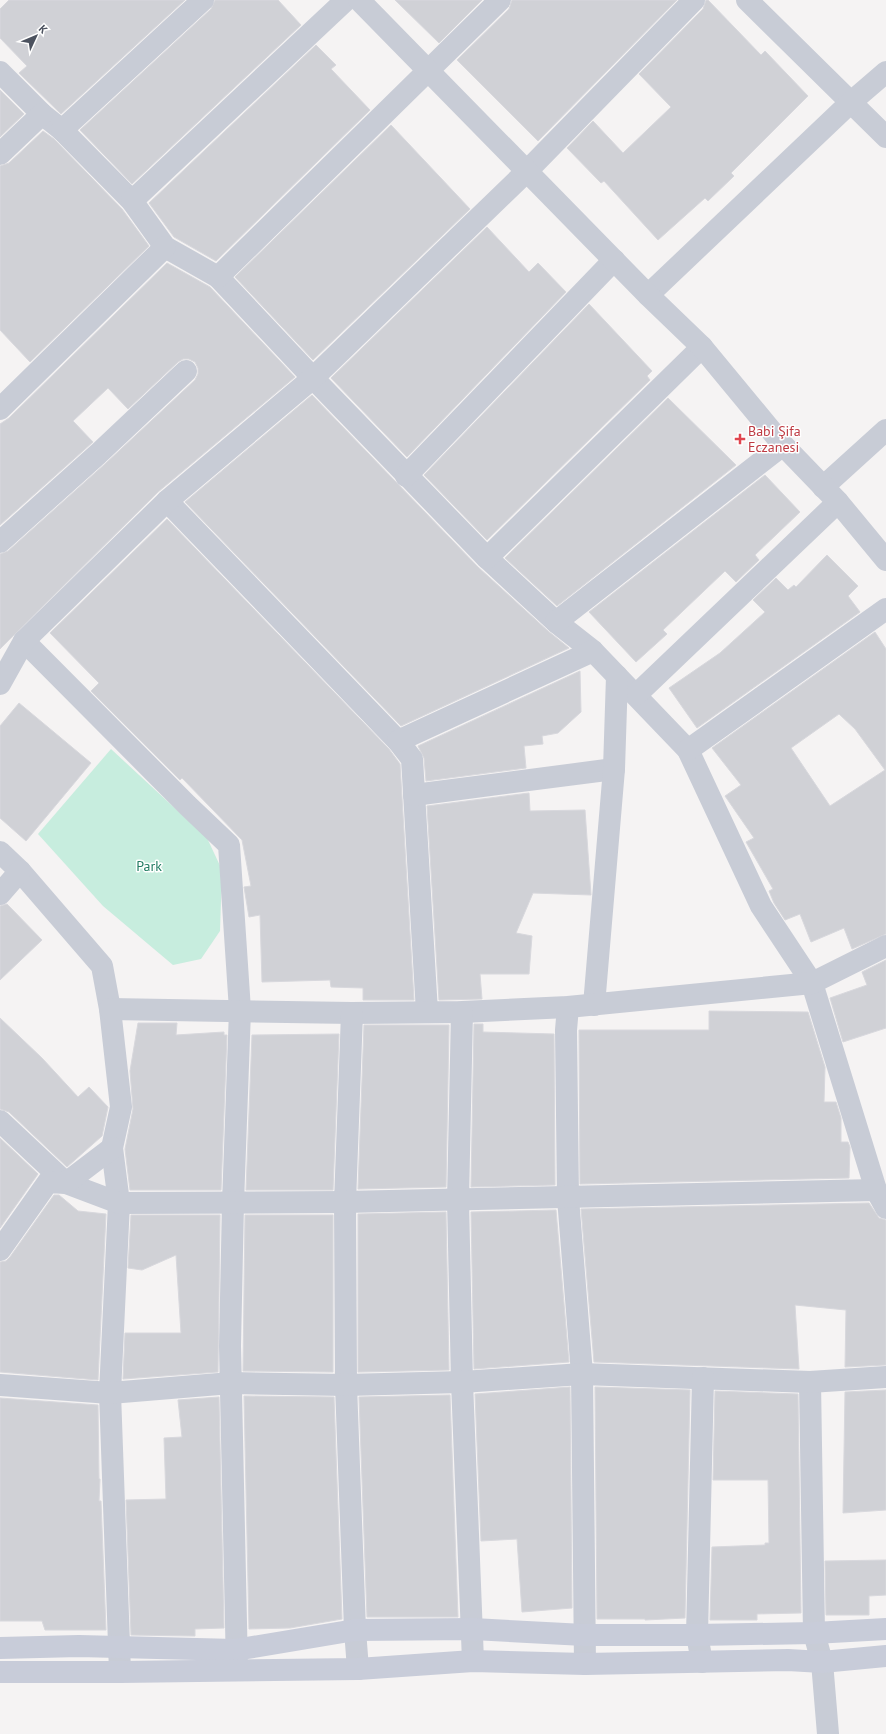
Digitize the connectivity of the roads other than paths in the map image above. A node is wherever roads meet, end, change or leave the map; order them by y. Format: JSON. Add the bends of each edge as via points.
{"nodes":[{"id":1,"x":203,"y":0,"type":"edge"},
{"id":2,"x":346,"y":0,"type":"edge"},
{"id":3,"x":359,"y":0,"type":"edge"},
{"id":4,"x":500,"y":0,"type":"edge"},
{"id":5,"x":694,"y":0,"type":"edge"},
{"id":6,"x":747,"y":0,"type":"edge"},
{"id":7,"x":428,"y":71,"type":"junction"},
{"id":8,"x":0,"y":72,"type":"edge"},
{"id":9,"x":886,"y":72,"type":"edge"},
{"id":10,"x":850,"y":103,"type":"junction"},
{"id":11,"x":42,"y":114,"type":"junction"},
{"id":12,"x":62,"y":130,"type":"junction"},
{"id":13,"x":886,"y":137,"type":"edge"},
{"id":14,"x":0,"y":154,"type":"edge"},
{"id":15,"x":527,"y":171,"type":"junction"},
{"id":16,"x":132,"y":201,"type":"junction"},
{"id":17,"x":165,"y":247,"type":"junction"},
{"id":18,"x":614,"y":260,"type":"junction"},
{"id":19,"x":218,"y":277,"type":"junction"},
{"id":20,"x":648,"y":295,"type":"junction"},
{"id":21,"x":702,"y":347,"type":"junction"},
{"id":22,"x":186,"y":371,"type":"dead end"},
{"id":23,"x":313,"y":378,"type":"junction"},
{"id":24,"x":0,"y":409,"type":"edge"},
{"id":25,"x":886,"y":430,"type":"edge"},
{"id":26,"x":783,"y":445,"type":"junction"},
{"id":27,"x":406,"y":476,"type":"junction"},
{"id":28,"x":823,"y":487,"type":"junction"},
{"id":29,"x":167,"y":501,"type":"junction"},
{"id":30,"x":838,"y":502,"type":"junction"},
{"id":31,"x":0,"y":542,"type":"edge"},
{"id":32,"x":487,"y":558,"type":"junction"},
{"id":33,"x":886,"y":560,"type":"edge"},
{"id":34,"x":886,"y":609,"type":"edge"},
{"id":35,"x":556,"y":622,"type":"junction"},
{"id":36,"x":24,"y":641,"type":"junction"},
{"id":37,"x":593,"y":651,"type":"junction"},
{"id":38,"x":617,"y":676,"type":"junction"},
{"id":39,"x":0,"y":684,"type":"edge"},
{"id":40,"x":636,"y":695,"type":"junction"},
{"id":41,"x":398,"y":741,"type":"junction"},
{"id":42,"x":688,"y":750,"type":"junction"},
{"id":43,"x":614,"y":769,"type":"junction"},
{"id":44,"x":414,"y":795,"type":"junction"},
{"id":45,"x":0,"y":852,"type":"edge"},
{"id":46,"x":20,"y":872,"type":"junction"},
{"id":47,"x":0,"y":894,"type":"edge"},
{"id":48,"x":886,"y":946,"type":"edge"},
{"id":49,"x":812,"y":983,"type":"junction"},
{"id":50,"x":594,"y":1004,"type":"junction"},
{"id":51,"x":568,"y":1007,"type":"junction"},
{"id":52,"x":110,"y":1009,"type":"junction"},
{"id":53,"x":240,"y":1010,"type":"junction"},
{"id":54,"x":352,"y":1012,"type":"junction"},
{"id":55,"x":427,"y":1012,"type":"junction"},
{"id":56,"x":462,"y":1012,"type":"junction"},
{"id":57,"x":0,"y":1121,"type":"edge"},
{"id":58,"x":112,"y":1148,"type":"junction"},
{"id":59,"x":66,"y":1183,"type":"junction"},
{"id":60,"x":568,"y":1198,"type":"junction"},
{"id":61,"x":881,"y":1199,"type":"edge"},
{"id":62,"x":458,"y":1200,"type":"junction"},
{"id":63,"x":345,"y":1202,"type":"junction"},
{"id":64,"x":119,"y":1203,"type":"junction"},
{"id":65,"x":233,"y":1203,"type":"junction"},
{"id":66,"x":0,"y":1250,"type":"edge"},
{"id":67,"x":582,"y":1374,"type":"junction"},
{"id":68,"x":886,"y":1377,"type":"edge"},
{"id":69,"x":703,"y":1378,"type":"junction"},
{"id":70,"x":462,"y":1382,"type":"junction"},
{"id":71,"x":810,"y":1382,"type":"junction"},
{"id":72,"x":231,"y":1383,"type":"junction"},
{"id":73,"x":0,"y":1385,"type":"edge"},
{"id":74,"x":346,"y":1385,"type":"junction"},
{"id":75,"x":110,"y":1393,"type":"junction"},
{"id":76,"x":473,"y":1629,"type":"junction"},
{"id":77,"x":886,"y":1629,"type":"edge"},
{"id":78,"x":355,"y":1630,"type":"junction"},
{"id":79,"x":814,"y":1633,"type":"junction"},
{"id":80,"x":584,"y":1635,"type":"junction"},
{"id":81,"x":697,"y":1635,"type":"junction"},
{"id":82,"x":0,"y":1648,"type":"edge"},
{"id":83,"x":119,"y":1648,"type":"junction"},
{"id":84,"x":235,"y":1650,"type":"junction"},
{"id":85,"x":886,"y":1656,"type":"edge"},
{"id":86,"x":473,"y":1661,"type":"junction"},
{"id":87,"x":702,"y":1662,"type":"junction"},
{"id":88,"x":822,"y":1662,"type":"junction"},
{"id":89,"x":585,"y":1664,"type":"junction"},
{"id":90,"x":358,"y":1669,"type":"junction"},
{"id":91,"x":237,"y":1671,"type":"junction"},
{"id":92,"x":0,"y":1672,"type":"edge"},
{"id":93,"x":120,"y":1672,"type":"junction"},
{"id":94,"x":828,"y":1734,"type":"edge"}],
"edges":[{"from":1,"to":12,"type":"street"},
{"from":2,"to":16,"type":"street"},
{"from":3,"to":7,"type":"street"},
{"from":4,"to":7,"type":"street"},
{"from":5,"to":15,"type":"street"},
{"from":6,"to":10,"type":"street"},
{"from":7,"to":15,"type":"street"},
{"from":7,"to":19,"type":"street"},
{"from":8,"to":11,"type":"street"},
{"from":9,"to":10,"type":"street"},
{"from":10,"to":13,"type":"street"},
{"from":10,"to":20,"type":"street"},
{"from":11,"to":12,"type":"street"},
{"from":11,"to":14,"type":"street"},
{"from":12,"to":16,"type":"street"},
{"from":15,"to":18,"type":"street"},
{"from":15,"to":23,"type":"street"},
{"from":16,"to":17,"type":"street"},
{"from":17,"to":19,"type":"street"},
{"from":17,"to":24,"type":"street"},
{"from":18,"to":20,"type":"street"},
{"from":18,"to":27,"type":"street"},
{"from":19,"to":23,"type":"street"},
{"from":20,"to":21,"type":"street"},
{"from":21,"to":26,"type":"street"},
{"from":21,"to":32,"type":"street"},
{"from":22,"to":31,"type":"street"},
{"from":23,"to":27,"type":"street"},
{"from":23,"to":29,"type":"street"},
{"from":25,"to":28,"type":"street"},
{"from":26,"to":28,"type":"street"},
{"from":26,"to":35,"type":"street"},
{"from":27,"to":32,"type":"street"},
{"from":28,"to":30,"type":"street"},
{"from":29,"to":36,"type":"street"},
{"from":29,"to":41,"type":"street"},
{"from":30,"to":33,"type":"street"},
{"from":30,"to":40,"type":"street"},
{"from":32,"to":35,"type":"street"},
{"from":34,"to":42,"type":"street"},
{"from":35,"to":37,"type":"street"},
{"from":36,"to":39,"type":"street"},
{"from":36,"to":53,"type":"street","via":[[186,805],[229,844]]},
{"from":37,"to":38,"type":"street"},
{"from":37,"to":41,"type":"street"},
{"from":38,"to":40,"type":"street"},
{"from":38,"to":43,"type":"street"},
{"from":40,"to":42,"type":"street"},
{"from":41,"to":44,"type":"street","via":[[412,759]]},
{"from":42,"to":49,"type":"street","via":[[761,906]]},
{"from":43,"to":44,"type":"street"},
{"from":43,"to":50,"type":"street"},
{"from":44,"to":55,"type":"street"},
{"from":45,"to":46,"type":"street"},
{"from":46,"to":47,"type":"street"},
{"from":46,"to":52,"type":"street","via":[[102,966]]},
{"from":48,"to":49,"type":"street"},
{"from":49,"to":50,"type":"street"},
{"from":49,"to":61,"type":"street"},
{"from":50,"to":51,"type":"street"},
{"from":51,"to":56,"type":"street"},
{"from":51,"to":60,"type":"street"},
{"from":52,"to":53,"type":"street"},
{"from":52,"to":58,"type":"street","via":[[121,1107]]},
{"from":53,"to":54,"type":"street"},
{"from":53,"to":65,"type":"street"},
{"from":54,"to":55,"type":"street"},
{"from":54,"to":63,"type":"street"},
{"from":55,"to":56,"type":"street"},
{"from":56,"to":62,"type":"street"},
{"from":57,"to":59,"type":"street"},
{"from":58,"to":59,"type":"street"},
{"from":58,"to":64,"type":"street"},
{"from":59,"to":64,"type":"street"},
{"from":59,"to":66,"type":"street","via":[[48,1182]]},
{"from":60,"to":61,"type":"street"},
{"from":60,"to":62,"type":"street"},
{"from":60,"to":67,"type":"street"},
{"from":62,"to":63,"type":"street"},
{"from":62,"to":70,"type":"street"},
{"from":63,"to":65,"type":"street"},
{"from":63,"to":74,"type":"street"},
{"from":64,"to":65,"type":"street"},
{"from":64,"to":75,"type":"street"},
{"from":65,"to":72,"type":"street"},
{"from":67,"to":69,"type":"street"},
{"from":67,"to":70,"type":"street"},
{"from":67,"to":80,"type":"street"},
{"from":68,"to":71,"type":"street"},
{"from":69,"to":71,"type":"street"},
{"from":69,"to":81,"type":"street"},
{"from":70,"to":74,"type":"street"},
{"from":70,"to":76,"type":"street"},
{"from":71,"to":79,"type":"street"},
{"from":72,"to":74,"type":"street"},
{"from":72,"to":75,"type":"street"},
{"from":72,"to":84,"type":"street"},
{"from":73,"to":75,"type":"street"},
{"from":74,"to":78,"type":"street"},
{"from":75,"to":83,"type":"street"},
{"from":76,"to":78,"type":"main road"},
{"from":76,"to":80,"type":"main road"},
{"from":76,"to":86,"type":"street"},
{"from":77,"to":79,"type":"main road"},
{"from":78,"to":84,"type":"main road"},
{"from":78,"to":90,"type":"street"},
{"from":79,"to":81,"type":"main road"},
{"from":79,"to":88,"type":"street"},
{"from":80,"to":81,"type":"main road"},
{"from":80,"to":89,"type":"street"},
{"from":81,"to":87,"type":"street"},
{"from":82,"to":83,"type":"main road"},
{"from":83,"to":84,"type":"main road"},
{"from":83,"to":93,"type":"street"},
{"from":84,"to":91,"type":"street"},
{"from":85,"to":88,"type":"main road"},
{"from":86,"to":89,"type":"main road"},
{"from":86,"to":90,"type":"main road"},
{"from":87,"to":88,"type":"main road"},
{"from":87,"to":89,"type":"main road"},
{"from":88,"to":94,"type":"street"},
{"from":90,"to":91,"type":"main road"},
{"from":91,"to":93,"type":"main road"},
{"from":92,"to":93,"type":"main road"}]}
